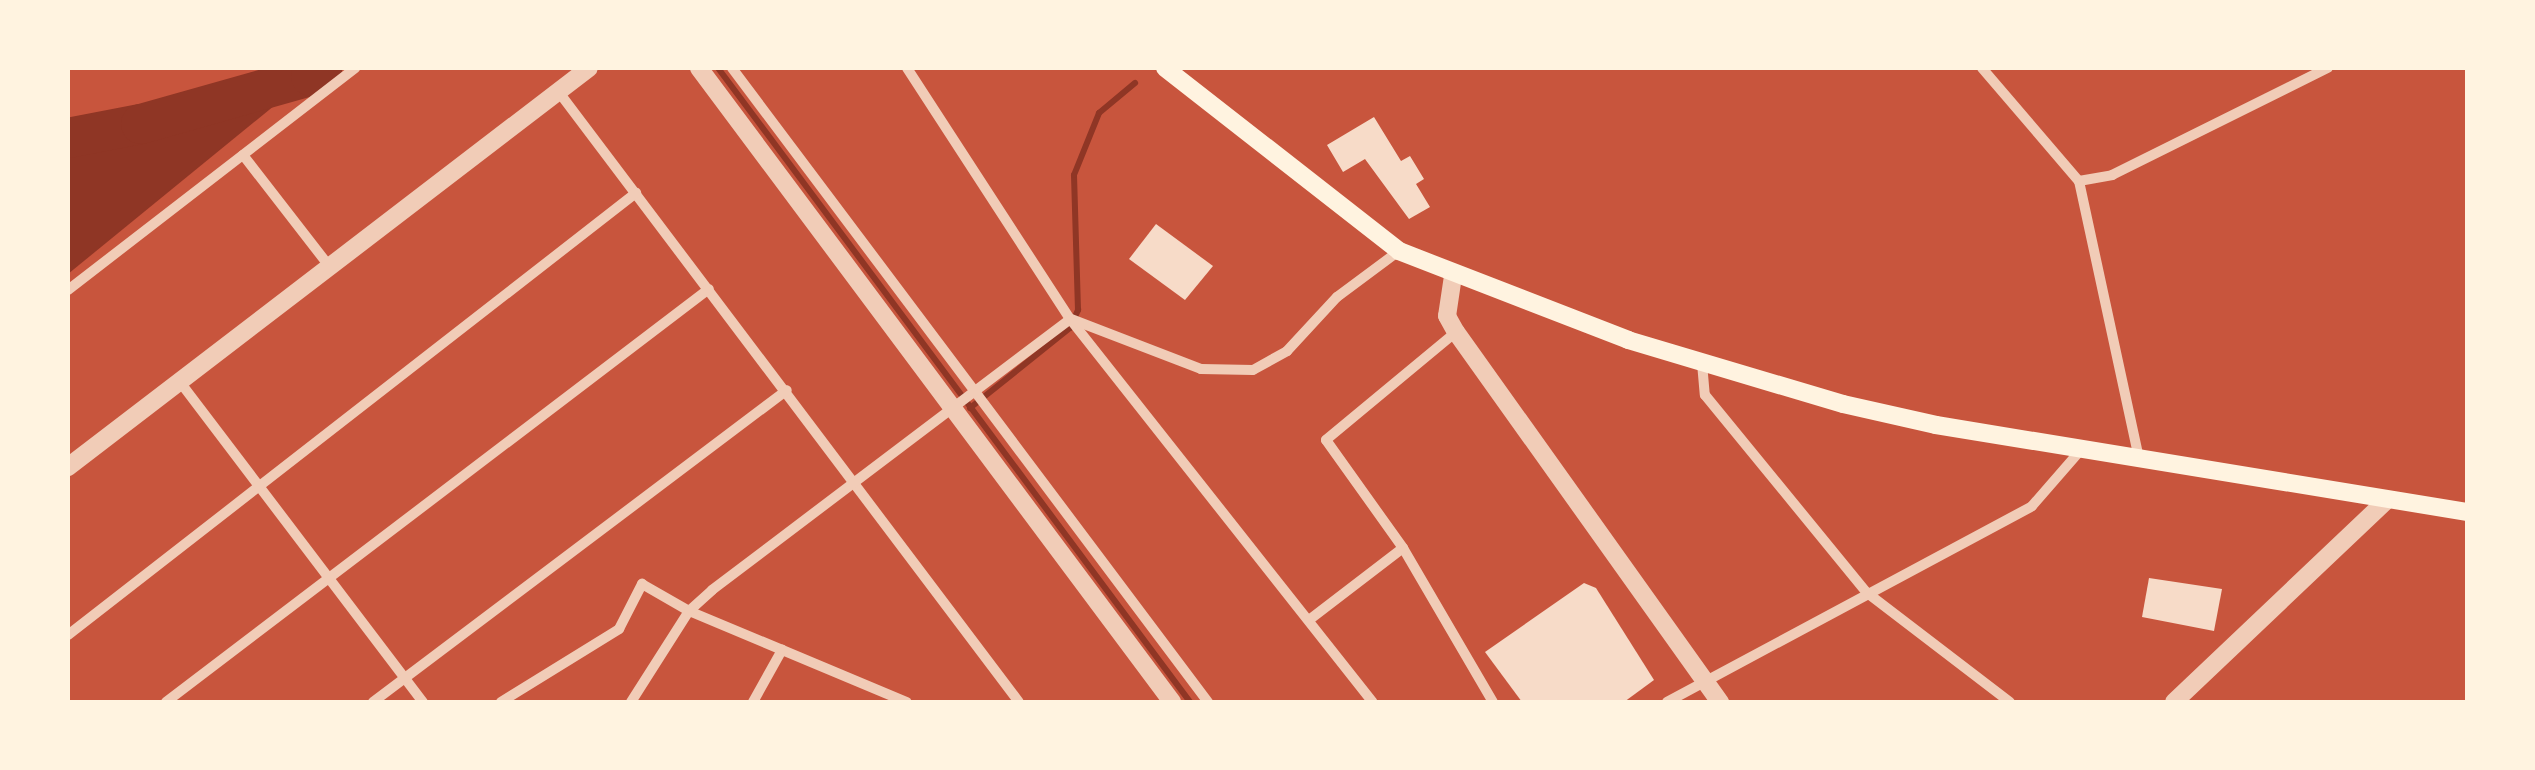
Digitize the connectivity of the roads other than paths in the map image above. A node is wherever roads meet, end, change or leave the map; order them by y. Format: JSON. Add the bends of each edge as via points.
{"nodes":[{"id":1,"x":355,"y":68,"type":"edge"},
{"id":2,"x":589,"y":68,"type":"edge"},
{"id":3,"x":699,"y":68,"type":"edge"},
{"id":4,"x":732,"y":68,"type":"edge"},
{"id":5,"x":907,"y":68,"type":"edge"},
{"id":6,"x":1166,"y":68,"type":"edge"},
{"id":7,"x":1982,"y":68,"type":"edge"},
{"id":8,"x":2328,"y":68,"type":"edge"},
{"id":9,"x":1182,"y":75,"type":"edge"},
{"id":10,"x":558,"y":91,"type":"junction"},
{"id":11,"x":243,"y":155,"type":"junction"},
{"id":12,"x":2079,"y":182,"type":"junction"},
{"id":13,"x":636,"y":193,"type":"junction"},
{"id":14,"x":1399,"y":251,"type":"junction"},
{"id":15,"x":330,"y":267,"type":"junction"},
{"id":16,"x":1453,"y":276,"type":"junction"},
{"id":17,"x":709,"y":289,"type":"junction"},
{"id":18,"x":68,"y":290,"type":"edge"},
{"id":19,"x":1070,"y":319,"type":"junction"},
{"id":20,"x":1456,"y":332,"type":"junction"},
{"id":21,"x":1702,"y":364,"type":"junction"},
{"id":22,"x":180,"y":382,"type":"junction"},
{"id":23,"x":787,"y":390,"type":"junction"},
{"id":24,"x":976,"y":390,"type":"junction"},
{"id":25,"x":952,"y":408,"type":"junction"},
{"id":26,"x":2080,"y":452,"type":"junction"},
{"id":27,"x":2139,"y":462,"type":"junction"},
{"id":28,"x":68,"y":468,"type":"edge"},
{"id":29,"x":856,"y":481,"type":"junction"},
{"id":30,"x":259,"y":486,"type":"junction"},
{"id":31,"x":2386,"y":501,"type":"junction"},
{"id":32,"x":2468,"y":512,"type":"edge"},
{"id":33,"x":1403,"y":548,"type":"junction"},
{"id":34,"x":329,"y":578,"type":"junction"},
{"id":35,"x":1866,"y":592,"type":"junction"},
{"id":36,"x":689,"y":611,"type":"junction"},
{"id":37,"x":1309,"y":620,"type":"junction"},
{"id":38,"x":68,"y":636,"type":"edge"},
{"id":39,"x":782,"y":650,"type":"junction"},
{"id":40,"x":405,"y":678,"type":"junction"},
{"id":41,"x":1705,"y":682,"type":"junction"},
{"id":42,"x":166,"y":702,"type":"edge"},
{"id":43,"x":373,"y":702,"type":"edge"},
{"id":44,"x":423,"y":702,"type":"edge"},
{"id":45,"x":501,"y":702,"type":"edge"},
{"id":46,"x":631,"y":702,"type":"edge"},
{"id":47,"x":753,"y":702,"type":"edge"},
{"id":48,"x":908,"y":702,"type":"edge"},
{"id":49,"x":1019,"y":702,"type":"edge"},
{"id":50,"x":1172,"y":702,"type":"edge"},
{"id":51,"x":1208,"y":702,"type":"edge"},
{"id":52,"x":1372,"y":702,"type":"edge"},
{"id":53,"x":1494,"y":702,"type":"edge"},
{"id":54,"x":1667,"y":702,"type":"edge"},
{"id":55,"x":1720,"y":702,"type":"edge"},
{"id":56,"x":2010,"y":702,"type":"edge"},
{"id":57,"x":2174,"y":702,"type":"edge"}],
"edges":[{"from":1,"to":11,"type":"street"},
{"from":2,"to":10,"type":"street"},
{"from":3,"to":25,"type":"street"},
{"from":4,"to":24,"type":"street"},
{"from":5,"to":19,"type":"street"},
{"from":6,"to":9,"type":"main road"},
{"from":7,"to":12,"type":"street"},
{"from":8,"to":12,"type":"street","via":[[2129,167]]},
{"from":9,"to":14,"type":"main road"},
{"from":10,"to":13,"type":"street"},
{"from":10,"to":15,"type":"street"},
{"from":11,"to":15,"type":"street"},
{"from":11,"to":18,"type":"street"},
{"from":12,"to":27,"type":"street"},
{"from":13,"to":17,"type":"street"},
{"from":13,"to":30,"type":"street"},
{"from":14,"to":16,"type":"main road"},
{"from":14,"to":19,"type":"street","via":[[1337,298],[1287,351],[1253,370],[1201,369]]},
{"from":15,"to":22,"type":"street"},
{"from":16,"to":20,"type":"street","via":[[1447,316]]},
{"from":16,"to":21,"type":"main road"},
{"from":17,"to":23,"type":"street"},
{"from":17,"to":34,"type":"street"},
{"from":19,"to":24,"type":"street"},
{"from":19,"to":37,"type":"street"},
{"from":20,"to":33,"type":"street","via":[[1326,440]]},
{"from":20,"to":41,"type":"street"},
{"from":21,"to":26,"type":"main road","via":[[1843,404]]},
{"from":21,"to":35,"type":"street","via":[[1705,395]]},
{"from":22,"to":28,"type":"street"},
{"from":22,"to":30,"type":"street"},
{"from":23,"to":29,"type":"street"},
{"from":23,"to":40,"type":"street"},
{"from":24,"to":25,"type":"street"},
{"from":24,"to":51,"type":"street"},
{"from":25,"to":29,"type":"street"},
{"from":25,"to":50,"type":"street"},
{"from":26,"to":27,"type":"main road"},
{"from":26,"to":35,"type":"street","via":[[2032,506]]},
{"from":27,"to":31,"type":"main road"},
{"from":29,"to":36,"type":"street"},
{"from":29,"to":49,"type":"street"},
{"from":30,"to":34,"type":"street"},
{"from":30,"to":38,"type":"street"},
{"from":31,"to":32,"type":"main road"},
{"from":31,"to":57,"type":"street"},
{"from":33,"to":37,"type":"street"},
{"from":33,"to":53,"type":"street"},
{"from":34,"to":40,"type":"street"},
{"from":34,"to":42,"type":"street"},
{"from":35,"to":41,"type":"street"},
{"from":35,"to":56,"type":"street"},
{"from":36,"to":39,"type":"street"},
{"from":36,"to":45,"type":"street","via":[[642,584],[619,629]]},
{"from":36,"to":46,"type":"street"},
{"from":37,"to":52,"type":"street"},
{"from":39,"to":47,"type":"street"},
{"from":39,"to":48,"type":"street"},
{"from":40,"to":43,"type":"street"},
{"from":40,"to":44,"type":"street"},
{"from":41,"to":54,"type":"street"},
{"from":41,"to":55,"type":"street"}]}
